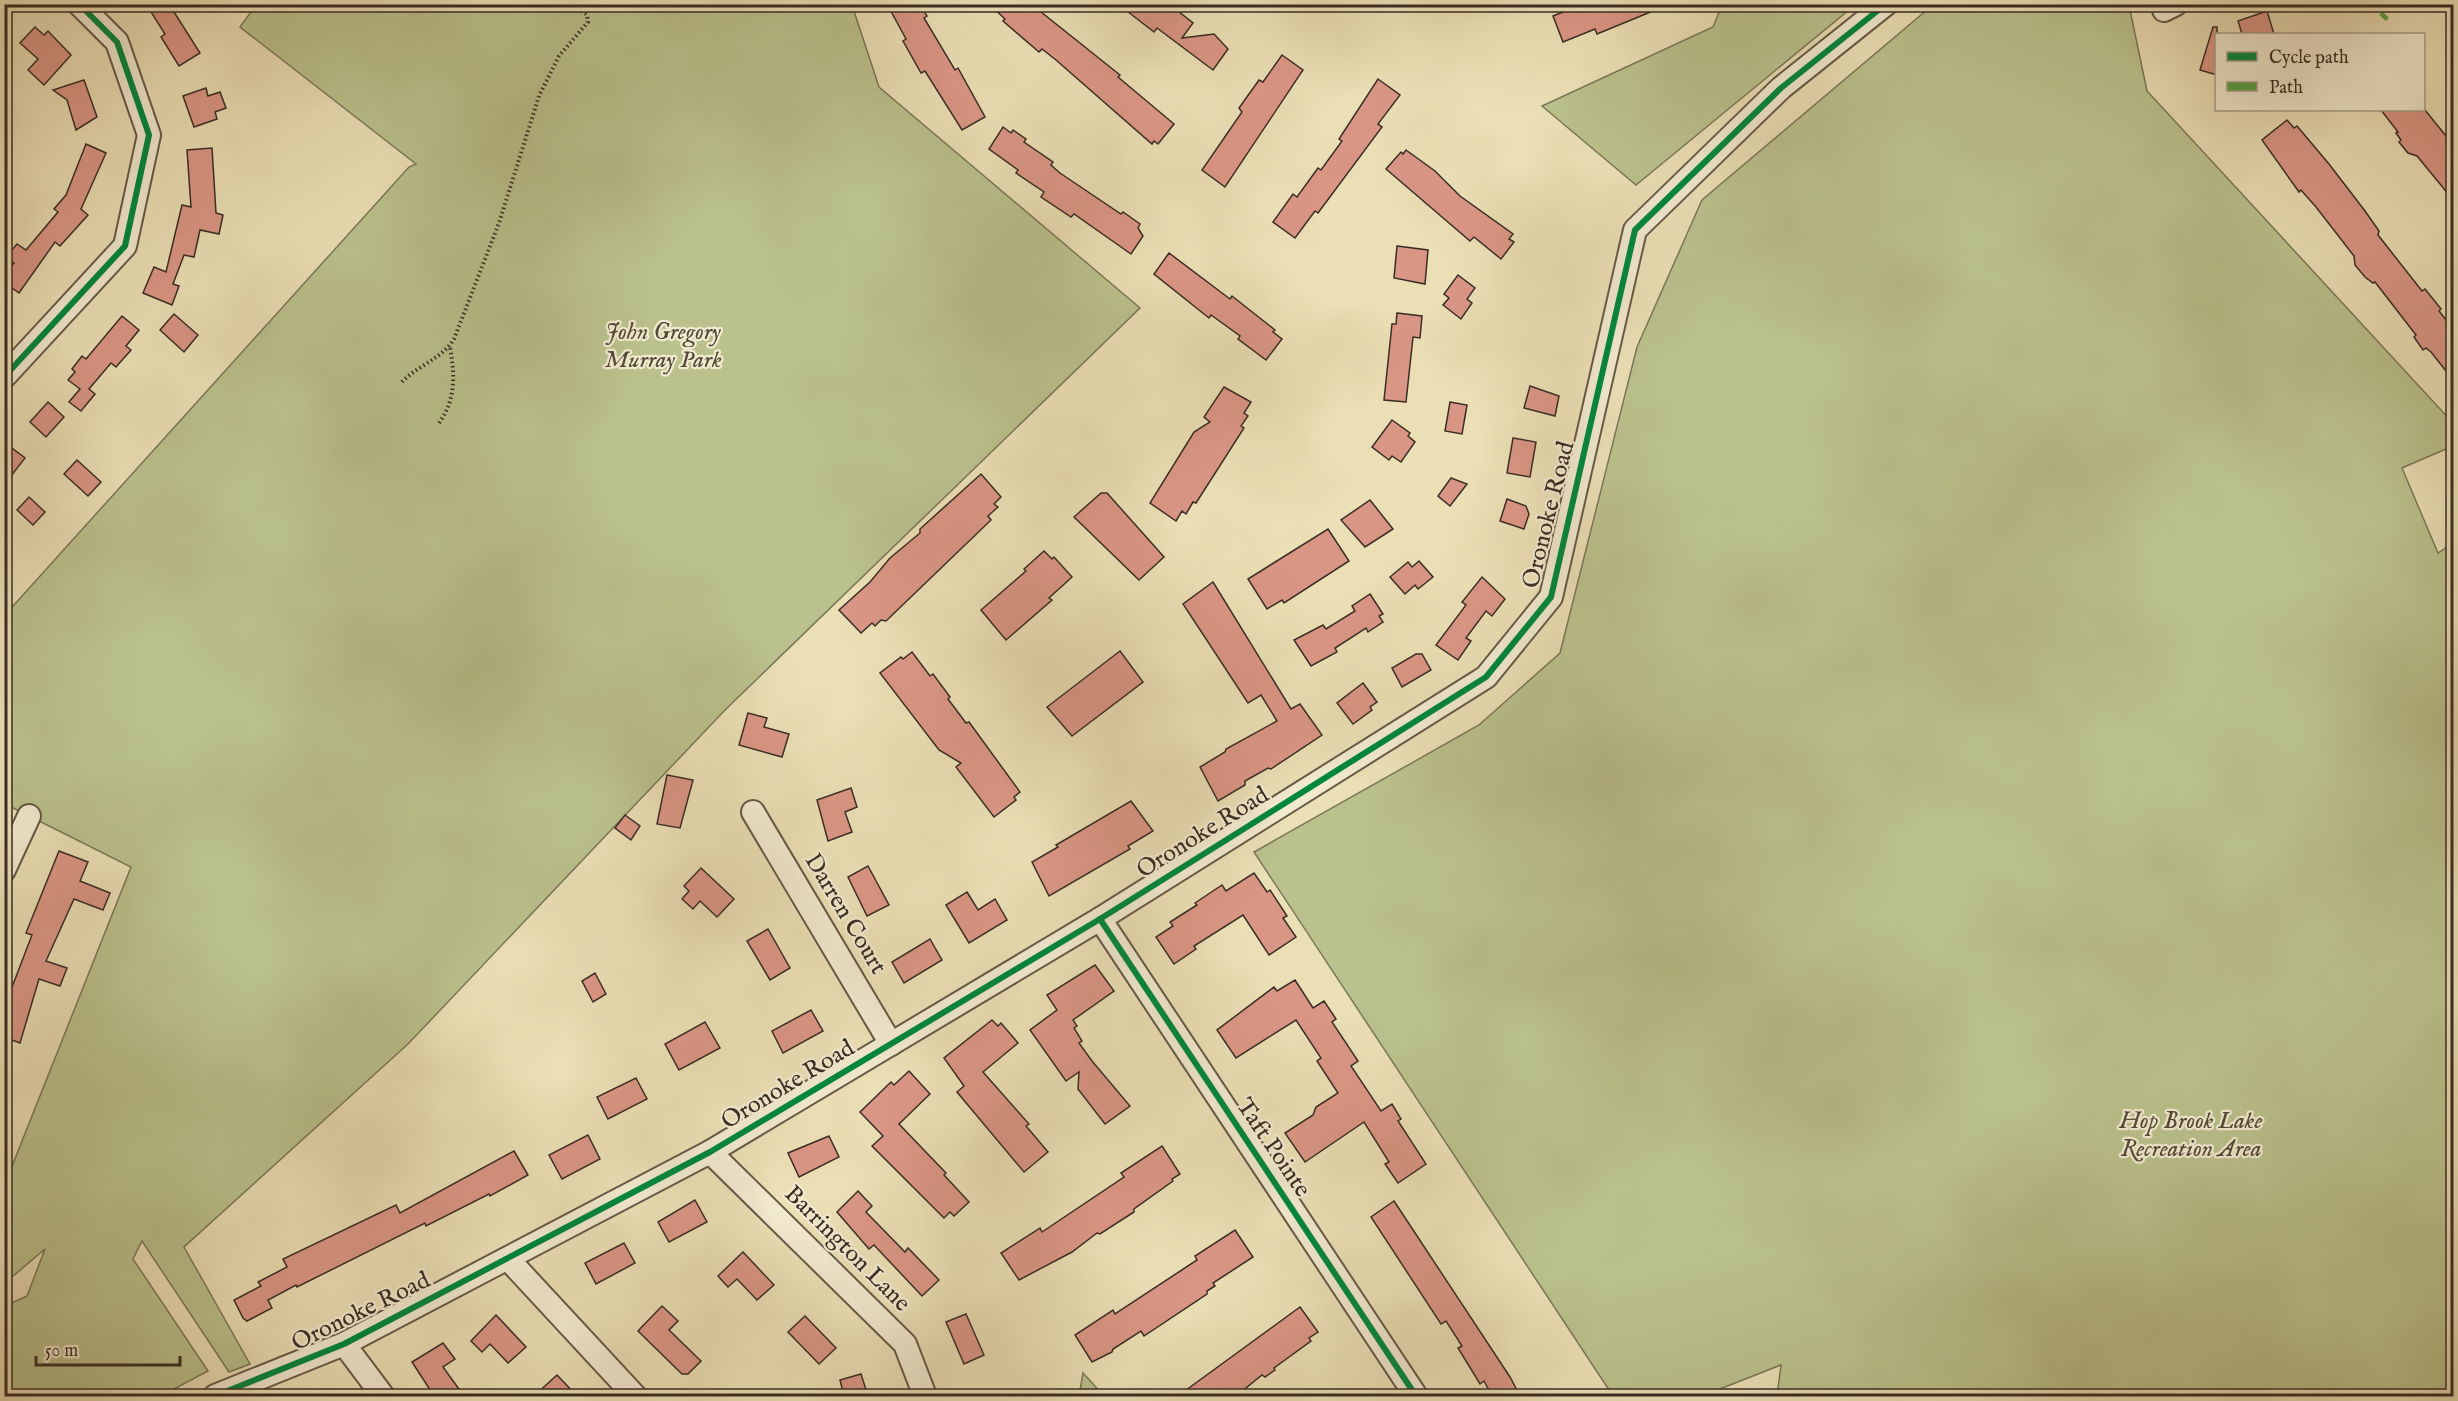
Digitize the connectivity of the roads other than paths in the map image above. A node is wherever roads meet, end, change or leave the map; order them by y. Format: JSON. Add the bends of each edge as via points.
{"nodes":[{"id":1,"x":79,"y":4,"type":"edge"},
{"id":2,"x":1886,"y":4,"type":"edge"},
{"id":3,"x":4,"y":377,"type":"edge"},
{"id":4,"x":753,"y":812,"type":"dead end"},
{"id":5,"x":29,"y":816,"type":"dead end"},
{"id":6,"x":4,"y":870,"type":"edge"},
{"id":7,"x":1100,"y":919,"type":"junction"},
{"id":8,"x":891,"y":1044,"type":"junction"},
{"id":9,"x":710,"y":1152,"type":"junction"},
{"id":10,"x":508,"y":1259,"type":"junction"},
{"id":11,"x":344,"y":1344,"type":"junction"},
{"id":12,"x":215,"y":1396,"type":"edge"},
{"id":13,"x":383,"y":1396,"type":"edge"},
{"id":14,"x":635,"y":1396,"type":"edge"},
{"id":15,"x":925,"y":1396,"type":"edge"},
{"id":16,"x":1416,"y":1396,"type":"edge"}],
"edges":[{"from":1,"to":3,"type":"street","via":[[117,42],[149,135],[125,246]]},
{"from":2,"to":7,"type":"street","name":"Oronoke Road","via":[[1782,88],[1635,230],[1551,597],[1486,677]]},
{"from":4,"to":8,"type":"street","name":"Darren Court"},
{"from":5,"to":6,"type":"street"},
{"from":7,"to":8,"type":"street","name":"Oronoke Road"},
{"from":7,"to":16,"type":"street","name":"Taft Pointe"},
{"from":8,"to":9,"type":"street","name":"Oronoke Road"},
{"from":9,"to":10,"type":"street","name":"Oronoke Road"},
{"from":9,"to":15,"type":"street","name":"Barrington Lane","via":[[905,1344]]},
{"from":10,"to":11,"type":"street","name":"Oronoke Road"},
{"from":10,"to":14,"type":"street"},
{"from":11,"to":12,"type":"street","name":"Oronoke Road"},
{"from":11,"to":13,"type":"street"}]}
